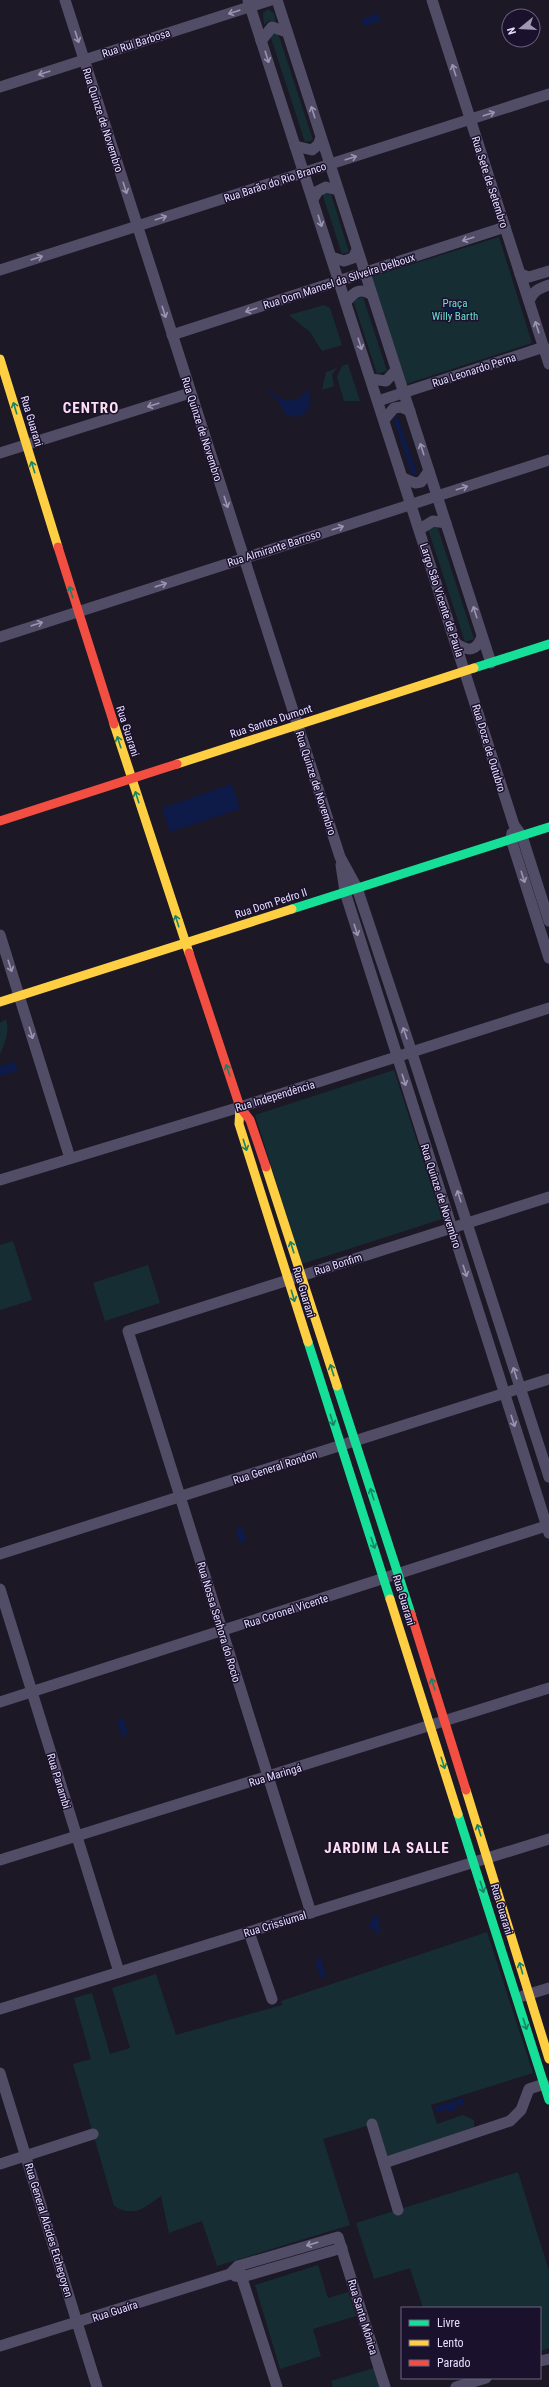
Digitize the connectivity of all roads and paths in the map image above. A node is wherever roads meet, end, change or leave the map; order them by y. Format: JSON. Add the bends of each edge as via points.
{"nodes":[{"id":1,"x":65,"y":0,"type":"edge"},
{"id":2,"x":272,"y":0,"type":"edge"},
{"id":3,"x":277,"y":0,"type":"edge"},
{"id":4,"x":432,"y":0,"type":"edge"},
{"id":5,"x":249,"y":3,"type":"edge"},
{"id":6,"x":287,"y":32,"type":"junction"},
{"id":7,"x":261,"y":41,"type":"junction"},
{"id":8,"x":84,"y":60,"type":"junction"},
{"id":9,"x":0,"y":87,"type":"edge"},
{"id":10,"x":549,"y":94,"type":"edge"},
{"id":11,"x":470,"y":120,"type":"junction"},
{"id":12,"x":321,"y":138,"type":"junction"},
{"id":13,"x":296,"y":146,"type":"junction"},
{"id":14,"x":330,"y":164,"type":"junction"},
{"id":15,"x":304,"y":173,"type":"junction"},
{"id":16,"x":338,"y":190,"type":"junction"},
{"id":17,"x":313,"y":199,"type":"junction"},
{"id":18,"x":137,"y":226,"type":"junction"},
{"id":19,"x":505,"y":227,"type":"junction"},
{"id":20,"x":357,"y":250,"type":"junction"},
{"id":21,"x":331,"y":257,"type":"junction"},
{"id":22,"x":0,"y":270,"type":"edge"},
{"id":23,"x":365,"y":273,"type":"junction"},
{"id":24,"x":545,"y":273,"type":"edge"},
{"id":25,"x":520,"y":274,"type":"junction"},
{"id":26,"x":339,"y":281,"type":"junction"},
{"id":27,"x":547,"y":286,"type":"edge"},
{"id":28,"x":372,"y":295,"type":"junction"},
{"id":29,"x":529,"y":301,"type":"junction"},
{"id":30,"x":346,"y":302,"type":"junction"},
{"id":31,"x":172,"y":335,"type":"junction"},
{"id":32,"x":544,"y":347,"type":"junction"},
{"id":33,"x":0,"y":359,"type":"edge"},
{"id":34,"x":549,"y":364,"type":"edge"},
{"id":35,"x":396,"y":370,"type":"junction"},
{"id":36,"x":371,"y":379,"type":"junction"},
{"id":37,"x":190,"y":393,"type":"junction"},
{"id":38,"x":404,"y":393,"type":"junction"},
{"id":39,"x":378,"y":401,"type":"junction"},
{"id":40,"x":410,"y":411,"type":"junction"},
{"id":41,"x":384,"y":420,"type":"junction"},
{"id":42,"x":26,"y":445,"type":"junction"},
{"id":43,"x":0,"y":453,"type":"edge"},
{"id":44,"x":549,"y":460,"type":"edge"},
{"id":45,"x":429,"y":471,"type":"junction"},
{"id":46,"x":403,"y":478,"type":"junction"},
{"id":47,"x":437,"y":496,"type":"junction"},
{"id":48,"x":412,"y":504,"type":"junction"},
{"id":49,"x":446,"y":523,"type":"junction"},
{"id":50,"x":420,"y":530,"type":"junction"},
{"id":51,"x":244,"y":558,"type":"junction"},
{"id":52,"x":77,"y":612,"type":"junction"},
{"id":53,"x":0,"y":637,"type":"edge"},
{"id":54,"x":482,"y":637,"type":"junction"},
{"id":55,"x":457,"y":644,"type":"junction"},
{"id":56,"x":549,"y":644,"type":"edge"},
{"id":57,"x":491,"y":663,"type":"junction"},
{"id":58,"x":465,"y":671,"type":"junction"},
{"id":59,"x":298,"y":725,"type":"junction"},
{"id":60,"x":131,"y":779,"type":"junction"},
{"id":61,"x":0,"y":821,"type":"edge"},
{"id":62,"x":549,"y":827,"type":"edge"},
{"id":63,"x":516,"y":838,"type":"junction"},
{"id":64,"x":340,"y":857,"type":"junction"},
{"id":65,"x":357,"y":888,"type":"junction"},
{"id":66,"x":345,"y":892,"type":"junction"},
{"id":67,"x":549,"y":921,"type":"edge"},
{"id":68,"x":0,"y":935,"type":"edge"},
{"id":69,"x":185,"y":944,"type":"junction"},
{"id":70,"x":549,"y":958,"type":"edge"},
{"id":71,"x":19,"y":996,"type":"junction"},
{"id":72,"x":0,"y":1002,"type":"edge"},
{"id":73,"x":549,"y":1008,"type":"edge"},
{"id":74,"x":412,"y":1053,"type":"junction"},
{"id":75,"x":397,"y":1058,"type":"junction"},
{"id":76,"x":240,"y":1107,"type":"junction"},
{"id":77,"x":70,"y":1158,"type":"junction"},
{"id":78,"x":0,"y":1180,"type":"edge"},
{"id":79,"x":549,"y":1197,"type":"edge"},
{"id":80,"x":468,"y":1223,"type":"junction"},
{"id":81,"x":452,"y":1228,"type":"junction"},
{"id":82,"x":301,"y":1276,"type":"junction"},
{"id":83,"x":288,"y":1280,"type":"junction"},
{"id":84,"x":128,"y":1331,"type":"joint"},
{"id":85,"x":549,"y":1379,"type":"edge"},
{"id":86,"x":520,"y":1388,"type":"junction"},
{"id":87,"x":504,"y":1394,"type":"junction"},
{"id":88,"x":355,"y":1441,"type":"junction"},
{"id":89,"x":340,"y":1446,"type":"junction"},
{"id":90,"x":549,"y":1477,"type":"edge"},
{"id":91,"x":180,"y":1498,"type":"junction"},
{"id":92,"x":548,"y":1528,"type":"edge"},
{"id":93,"x":0,"y":1554,"type":"edge"},
{"id":94,"x":399,"y":1575,"type":"junction"},
{"id":95,"x":385,"y":1579,"type":"junction"},
{"id":96,"x":0,"y":1589,"type":"edge"},
{"id":97,"x":222,"y":1631,"type":"junction"},
{"id":98,"x":549,"y":1688,"type":"edge"},
{"id":99,"x":32,"y":1692,"type":"junction"},
{"id":100,"x":0,"y":1702,"type":"edge"},
{"id":101,"x":444,"y":1722,"type":"junction"},
{"id":102,"x":431,"y":1726,"type":"junction"},
{"id":103,"x":267,"y":1777,"type":"junction"},
{"id":104,"x":76,"y":1836,"type":"junction"},
{"id":105,"x":549,"y":1839,"type":"edge"},
{"id":106,"x":488,"y":1858,"type":"junction"},
{"id":107,"x":0,"y":1860,"type":"edge"},
{"id":108,"x":475,"y":1862,"type":"junction"},
{"id":109,"x":311,"y":1913,"type":"junction"},
{"id":110,"x":249,"y":1932,"type":"junction"},
{"id":111,"x":119,"y":1972,"type":"junction"},
{"id":112,"x":549,"y":1988,"type":"edge"},
{"id":113,"x":528,"y":1995,"type":"junction"},
{"id":114,"x":516,"y":1998,"type":"junction"},
{"id":115,"x":272,"y":1999,"type":"dead end"},
{"id":116,"x":0,"y":2009,"type":"edge"},
{"id":117,"x":549,"y":2059,"type":"edge"},
{"id":118,"x":0,"y":2073,"type":"edge"},
{"id":119,"x":544,"y":2084,"type":"junction"},
{"id":120,"x":549,"y":2100,"type":"edge"},
{"id":121,"x":372,"y":2124,"type":"dead end"},
{"id":122,"x":94,"y":2134,"type":"dead end"},
{"id":123,"x":25,"y":2156,"type":"junction"},
{"id":124,"x":384,"y":2163,"type":"junction"},
{"id":125,"x":0,"y":2164,"type":"edge"},
{"id":126,"x":398,"y":2210,"type":"dead end"},
{"id":127,"x":342,"y":2248,"type":"joint"},
{"id":128,"x":237,"y":2273,"type":"junction"},
{"id":129,"x":77,"y":2323,"type":"junction"},
{"id":130,"x":0,"y":2346,"type":"edge"},
{"id":131,"x":483,"y":2379,"type":"edge"},
{"id":132,"x":97,"y":2387,"type":"edge"},
{"id":133,"x":276,"y":2387,"type":"edge"},
{"id":134,"x":385,"y":2387,"type":"edge"},
{"id":135,"x":456,"y":2387,"type":"edge"}],
"edges":[{"from":1,"to":8,"type":"street","name":"Rua Quinze de Novembro","one_way":true},
{"from":2,"to":5,"type":"street","name":"Rua Rui Barbosa"},
{"from":3,"to":6,"type":"street"},
{"from":11,"to":4,"type":"street","name":"Rua Sete de Setembro","one_way":true},
{"from":5,"to":7,"type":"street","name":"Largo São Vicente de Paula"},
{"from":5,"to":8,"type":"street","name":"Rua Rui Barbosa","one_way":true},
{"from":6,"to":7,"type":"street","via":[[272,27]]},
{"from":12,"to":6,"type":"street","one_way":true},
{"from":7,"to":13,"type":"street","name":"Largo São Vicente de Paula","one_way":true},
{"from":8,"to":9,"type":"street","name":"Rua Rui Barbosa","one_way":true},
{"from":8,"to":18,"type":"street","name":"Rua Quinze de Novembro","one_way":true},
{"from":11,"to":10,"type":"street","name":"Rua Barão do Rio Branco","one_way":true},
{"from":14,"to":11,"type":"street","name":"Rua Barão do Rio Branco","one_way":true},
{"from":11,"to":19,"type":"street","name":"Rua Sete de Setembro"},
{"from":12,"to":13,"type":"street","via":[[312,150]]},
{"from":12,"to":14,"type":"street"},
{"from":13,"to":15,"type":"street","name":"Largo São Vicente de Paula"},
{"from":14,"to":15,"type":"street","name":"Rua Barão do Rio Branco"},
{"from":14,"to":16,"type":"street"},
{"from":15,"to":17,"type":"street","name":"Largo São Vicente de Paula"},
{"from":18,"to":15,"type":"street","name":"Rua Barão do Rio Branco","one_way":true},
{"from":16,"to":17,"type":"street","via":[[326,187],[318,191]]},
{"from":16,"to":20,"type":"street"},
{"from":17,"to":21,"type":"street","name":"Largo São Vicente de Paula","one_way":true},
{"from":22,"to":18,"type":"street","name":"Rua Barão do Rio Branco","one_way":true},
{"from":18,"to":31,"type":"street","name":"Rua Quinze de Novembro","one_way":true},
{"from":19,"to":23,"type":"street","name":"Rua Dom Manoel da Silveira Delboux","one_way":true},
{"from":19,"to":25,"type":"street","name":"Rua Sete de Setembro"},
{"from":20,"to":21,"type":"street","via":[[353,258],[344,261]]},
{"from":20,"to":23,"type":"street"},
{"from":21,"to":26,"type":"street","name":"Largo São Vicente de Paula"},
{"from":23,"to":26,"type":"street","name":"Rua Dom Manoel da Silveira Delboux"},
{"from":23,"to":28,"type":"street"},
{"from":24,"to":25,"type":"street","via":[[529,277]]},
{"from":24,"to":27,"type":"street","via":[[540,283]]},
{"from":25,"to":29,"type":"street","name":"Rua Sete de Setembro"},
{"from":26,"to":30,"type":"street","name":"Largo São Vicente de Paula"},
{"from":26,"to":31,"type":"street","name":"Rua Dom Manoel da Silveira Delboux","one_way":true},
{"from":27,"to":29,"type":"street","via":[[532,293]]},
{"from":28,"to":30,"type":"street","via":[[364,291],[356,292]]},
{"from":28,"to":35,"type":"street"},
{"from":32,"to":29,"type":"street","name":"Rua Sete de Setembro","one_way":true},
{"from":30,"to":36,"type":"street","name":"Largo São Vicente de Paula","one_way":true},
{"from":31,"to":37,"type":"street","name":"Rua Quinze de Novembro"},
{"from":32,"to":34,"type":"street","name":"Rua Sete de Setembro"},
{"from":32,"to":38,"type":"street","name":"Rua Leonardo Perna"},
{"from":42,"to":33,"type":"street","name":"Rua Guarani","one_way":true},
{"from":35,"to":36,"type":"street","via":[[386,381]]},
{"from":35,"to":38,"type":"street"},
{"from":36,"to":39,"type":"street","name":"Largo São Vicente de Paula"},
{"from":37,"to":42,"type":"street","one_way":true},
{"from":37,"to":51,"type":"street","name":"Rua Quinze de Novembro","one_way":true},
{"from":38,"to":39,"type":"street","name":"Rua Leonardo Perna"},
{"from":38,"to":40,"type":"street"},
{"from":39,"to":41,"type":"street","name":"Largo São Vicente de Paula"},
{"from":40,"to":41,"type":"street","via":[[401,407],[394,408]]},
{"from":45,"to":40,"type":"street","one_way":true},
{"from":41,"to":46,"type":"street","name":"Largo São Vicente de Paula"},
{"from":42,"to":43,"type":"street"},
{"from":52,"to":42,"type":"street","name":"Rua Guarani","one_way":true},
{"from":47,"to":44,"type":"street","name":"Rua Almirante Barroso","one_way":true},
{"from":45,"to":46,"type":"street","via":[[421,482],[414,483]]},
{"from":45,"to":47,"type":"street"},
{"from":46,"to":48,"type":"street","name":"Largo São Vicente de Paula"},
{"from":47,"to":48,"type":"street","name":"Rua Almirante Barroso"},
{"from":47,"to":49,"type":"street"},
{"from":48,"to":50,"type":"street","name":"Largo São Vicente de Paula"},
{"from":51,"to":48,"type":"street","name":"Rua Almirante Barroso","one_way":true},
{"from":49,"to":50,"type":"street","name":"Largo São Vicente de Paula","via":[[433,521]]},
{"from":54,"to":49,"type":"street","one_way":true},
{"from":50,"to":55,"type":"street","name":"Largo São Vicente de Paula"},
{"from":52,"to":51,"type":"street","name":"Rua Almirante Barroso","one_way":true},
{"from":51,"to":59,"type":"street","name":"Rua Quinze de Novembro"},
{"from":53,"to":52,"type":"street","name":"Rua Almirante Barroso","one_way":true},
{"from":60,"to":52,"type":"street","name":"Rua Guarani","one_way":true},
{"from":54,"to":55,"type":"street","via":[[477,647],[472,649],[465,649]]},
{"from":54,"to":57,"type":"street"},
{"from":55,"to":58,"type":"street","name":"Largo São Vicente de Paula"},
{"from":56,"to":57,"type":"street","name":"Rua Santos Dumont"},
{"from":57,"to":58,"type":"street","name":"Rua Santos Dumont"},
{"from":58,"to":59,"type":"street","name":"Rua Santos Dumont"},
{"from":58,"to":63,"type":"street","name":"Rua Doze de Outubro"},
{"from":59,"to":60,"type":"street","name":"Rua Santos Dumont"},
{"from":59,"to":64,"type":"street","name":"Rua Quinze de Novembro"},
{"from":60,"to":61,"type":"street","name":"Rua Santos Dumont"},
{"from":69,"to":60,"type":"street","name":"Rua Guarani","one_way":true},
{"from":62,"to":63,"type":"street","name":"Rua Dom Pedro II"},
{"from":63,"to":65,"type":"street","name":"Rua Dom Pedro II"},
{"from":63,"to":67,"type":"street"},
{"from":63,"to":70,"type":"street","one_way":true},
{"from":64,"to":65,"type":"street","name":"Rua Quinze de Novembro"},
{"from":64,"to":66,"type":"street","name":"Rua Quinze de Novembro"},
{"from":65,"to":66,"type":"street","name":"Rua Dom Pedro II"},
{"from":74,"to":65,"type":"street","name":"Rua Quinze de Novembro","one_way":true},
{"from":66,"to":69,"type":"street","name":"Rua Dom Pedro II"},
{"from":66,"to":75,"type":"street","name":"Rua Quinze de Novembro","one_way":true},
{"from":68,"to":71,"type":"street","one_way":true},
{"from":69,"to":71,"type":"street","name":"Rua Dom Pedro II"},
{"from":76,"to":69,"type":"street","name":"Rua Guarani","one_way":true},
{"from":71,"to":72,"type":"street","name":"Rua Dom Pedro II"},
{"from":71,"to":77,"type":"street","one_way":true},
{"from":73,"to":74,"type":"street","name":"Rua Independência"},
{"from":74,"to":75,"type":"street","name":"Rua Independência"},
{"from":80,"to":74,"type":"street","name":"Rua Quinze de Novembro","one_way":true},
{"from":75,"to":76,"type":"street","name":"Rua Independência"},
{"from":75,"to":81,"type":"street","name":"Rua Quinze de Novembro","one_way":true},
{"from":76,"to":77,"type":"street","name":"Rua Independência"},
{"from":82,"to":76,"type":"street","name":"Rua Guarani","one_way":true,"via":[[250,1120]]},
{"from":76,"to":83,"type":"street","name":"Rua Guarani","one_way":true,"via":[[239,1124]]},
{"from":77,"to":78,"type":"street","name":"Rua Independência"},
{"from":79,"to":80,"type":"street","name":"Rua Bonfim"},
{"from":80,"to":81,"type":"street","name":"Rua Bonfim"},
{"from":86,"to":80,"type":"street","name":"Rua Quinze de Novembro","one_way":true},
{"from":81,"to":82,"type":"street","name":"Rua Bonfim"},
{"from":81,"to":87,"type":"street","name":"Rua Quinze de Novembro","one_way":true},
{"from":82,"to":83,"type":"street","name":"Rua Bonfim"},
{"from":88,"to":82,"type":"street","name":"Rua Guarani","one_way":true},
{"from":83,"to":84,"type":"street","name":"Rua Bonfim"},
{"from":83,"to":89,"type":"street","name":"Rua Guarani","one_way":true},
{"from":84,"to":91,"type":"street","name":"Rua Nossa Senhora do Rocio"},
{"from":85,"to":86,"type":"street","name":"Rua General Rondon"},
{"from":86,"to":87,"type":"street","name":"Rua General Rondon"},
{"from":86,"to":90,"type":"street","name":"Rua Quinze de Novembro"},
{"from":87,"to":88,"type":"street","name":"Rua General Rondon"},
{"from":87,"to":92,"type":"street","name":"Rua Quinze de Novembro","one_way":true},
{"from":88,"to":89,"type":"street","name":"Rua General Rondon"},
{"from":94,"to":88,"type":"street","name":"Rua Guarani","one_way":true},
{"from":89,"to":91,"type":"street","name":"Rua General Rondon"},
{"from":89,"to":95,"type":"street","name":"Rua Guarani","one_way":true},
{"from":91,"to":93,"type":"street","name":"Rua General Rondon"},
{"from":91,"to":97,"type":"street","name":"Rua Nossa Senhora do Rocio"},
{"from":92,"to":94,"type":"street","name":"Rua Coronel Vicente"},
{"from":94,"to":95,"type":"street","name":"Rua Coronel Vicente"},
{"from":101,"to":94,"type":"street","name":"Rua Guarani","one_way":true},
{"from":95,"to":97,"type":"street","name":"Rua Coronel Vicente"},
{"from":95,"to":102,"type":"street","name":"Rua Guarani"},
{"from":96,"to":99,"type":"street","name":"Rua Panambi"},
{"from":97,"to":99,"type":"street","name":"Rua Coronel Vicente"},
{"from":97,"to":103,"type":"street","name":"Rua Nossa Senhora do Rocio"},
{"from":98,"to":101,"type":"street","name":"Rua Maringá"},
{"from":99,"to":100,"type":"street","name":"Rua Coronel Vicente"},
{"from":99,"to":104,"type":"street","name":"Rua Panambi"},
{"from":101,"to":102,"type":"street","name":"Rua Maringá"},
{"from":106,"to":101,"type":"street","name":"Rua Guarani","one_way":true},
{"from":102,"to":103,"type":"street","name":"Rua Maringá"},
{"from":102,"to":108,"type":"street","name":"Rua Guarani","one_way":true},
{"from":103,"to":104,"type":"street","name":"Rua Maringá"},
{"from":103,"to":109,"type":"street","name":"Rua Nossa Senhora do Rocio"},
{"from":104,"to":107,"type":"street","name":"Rua Maringá"},
{"from":104,"to":111,"type":"street","name":"Rua Panambi"},
{"from":105,"to":106,"type":"street","name":"Rua Crissiumal"},
{"from":106,"to":108,"type":"street","name":"Rua Crissiumal"},
{"from":113,"to":106,"type":"street","name":"Rua Guarani","one_way":true},
{"from":108,"to":109,"type":"street","name":"Rua Crissiumal"},
{"from":108,"to":114,"type":"street","name":"Rua Guarani","one_way":true},
{"from":109,"to":110,"type":"street","name":"Rua Crissiumal"},
{"from":110,"to":111,"type":"street","name":"Rua Crissiumal"},
{"from":110,"to":115,"type":"street"},
{"from":111,"to":116,"type":"street","name":"Rua Crissiumal"},
{"from":112,"to":113,"type":"street"},
{"from":113,"to":114,"type":"street"},
{"from":113,"to":117,"type":"street","name":"Rua Guarani"},
{"from":114,"to":119,"type":"street","name":"Rua Guarani","one_way":true},
{"from":118,"to":123,"type":"street","name":"Rua General Alcides Etchegoyen"},
{"from":119,"to":120,"type":"street","name":"Rua Guarani"},
{"from":119,"to":124,"type":"street","via":[[529,2089],[521,2110],[510,2121]]},
{"from":121,"to":124,"type":"street"},
{"from":122,"to":123,"type":"street"},
{"from":123,"to":125,"type":"street"},
{"from":123,"to":129,"type":"street","name":"Rua General Alcides Etchegoyen"},
{"from":124,"to":126,"type":"street"},
{"from":127,"to":128,"type":"street","name":"Rua Guaíra","via":[[338,2237]]},
{"from":127,"to":134,"type":"street","name":"Rua Santa Mônica"},
{"from":128,"to":129,"type":"street","name":"Rua Guaíra"},
{"from":128,"to":133,"type":"street"},
{"from":129,"to":130,"type":"street","name":"Rua Guaíra"},
{"from":129,"to":132,"type":"street","name":"Rua General Alcides Etchegoyen"},
{"from":131,"to":135,"type":"street"}]}
